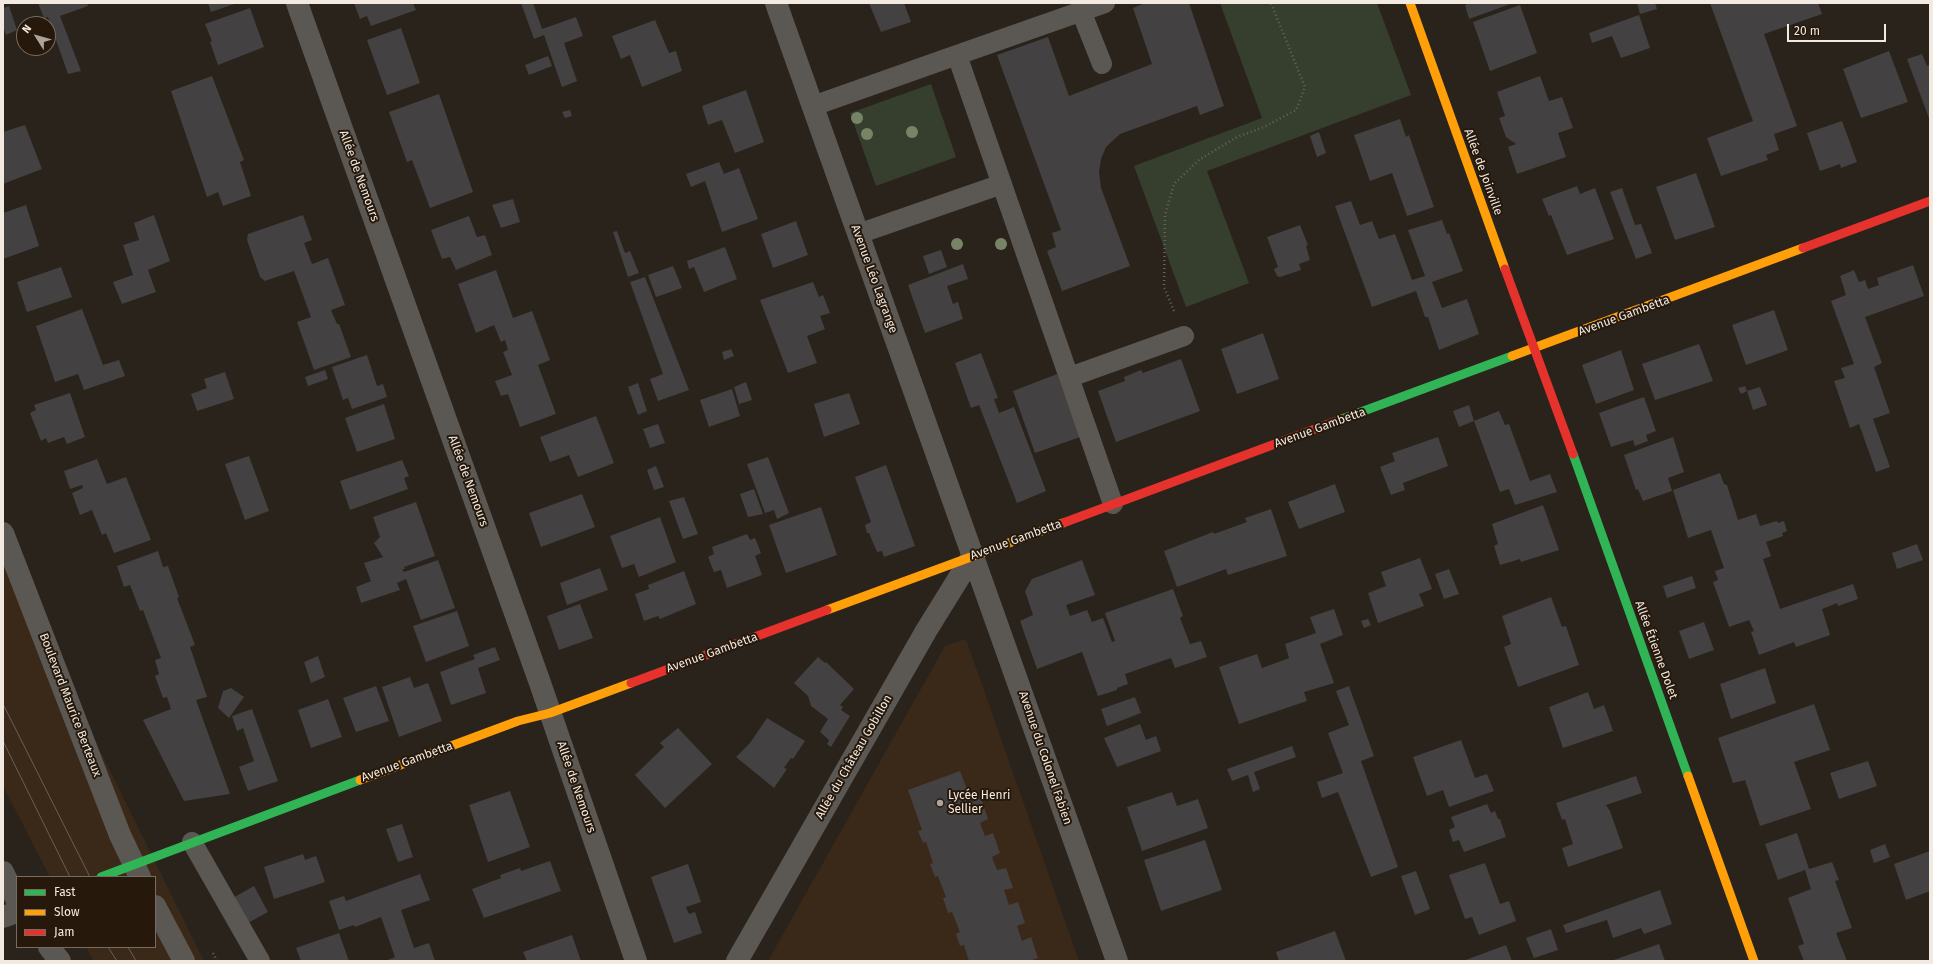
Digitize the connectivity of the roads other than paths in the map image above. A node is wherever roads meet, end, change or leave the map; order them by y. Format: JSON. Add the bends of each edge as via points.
{"nodes":[{"id":1,"x":297,"y":3,"type":"edge"},
{"id":2,"x":776,"y":3,"type":"edge"},
{"id":3,"x":1104,"y":3,"type":"edge"},
{"id":4,"x":1410,"y":3,"type":"edge"},
{"id":5,"x":1081,"y":11,"type":"junction"},
{"id":6,"x":957,"y":55,"type":"junction"},
{"id":7,"x":1102,"y":64,"type":"dead end"},
{"id":8,"x":813,"y":106,"type":"junction"},
{"id":9,"x":1002,"y":184,"type":"junction"},
{"id":10,"x":1930,"y":201,"type":"edge"},
{"id":11,"x":858,"y":234,"type":"junction"},
{"id":12,"x":1184,"y":336,"type":"road end"},
{"id":13,"x":1535,"y":347,"type":"junction"},
{"id":14,"x":1070,"y":377,"type":"junction"},
{"id":15,"x":1113,"y":504,"type":"junction"},
{"id":16,"x":3,"y":533,"type":"edge"},
{"id":17,"x":973,"y":555,"type":"junction"},
{"id":18,"x":550,"y":713,"type":"junction"},
{"id":19,"x":192,"y":842,"type":"junction"},
{"id":20,"x":136,"y":870,"type":"edge"},
{"id":21,"x":3,"y":872,"type":"edge"},
{"id":22,"x":106,"y":876,"type":"edge"},
{"id":23,"x":16,"y":899,"type":"edge"},
{"id":24,"x":156,"y":908,"type":"edge"},
{"id":25,"x":16,"y":912,"type":"edge"},
{"id":26,"x":3,"y":917,"type":"edge"},
{"id":27,"x":50,"y":948,"type":"edge"},
{"id":28,"x":60,"y":961,"type":"edge"},
{"id":29,"x":184,"y":961,"type":"edge"},
{"id":30,"x":260,"y":961,"type":"edge"},
{"id":31,"x":636,"y":961,"type":"edge"},
{"id":32,"x":737,"y":961,"type":"edge"},
{"id":33,"x":1117,"y":961,"type":"edge"},
{"id":34,"x":1754,"y":961,"type":"edge"}],
"edges":[{"from":1,"to":18,"type":"street","name":"Allée de Nemours"},
{"from":2,"to":8,"type":"street","name":"Avenue Léo Lagrange"},
{"from":3,"to":5,"type":"lane"},
{"from":4,"to":13,"type":"street","name":"Allée de Joinville","via":[[1521,316]]},
{"from":5,"to":6,"type":"lane"},
{"from":5,"to":7,"type":"lane"},
{"from":6,"to":8,"type":"lane"},
{"from":6,"to":9,"type":"lane"},
{"from":8,"to":11,"type":"street","name":"Avenue Léo Lagrange"},
{"from":9,"to":11,"type":"lane"},
{"from":9,"to":14,"type":"lane"},
{"from":10,"to":13,"type":"street","name":"Avenue Gambetta","via":[[1574,335]]},
{"from":11,"to":17,"type":"street","name":"Avenue Léo Lagrange"},
{"from":12,"to":14,"type":"lane"},
{"from":13,"to":15,"type":"street","name":"Avenue Gambetta"},
{"from":13,"to":34,"type":"street","name":"Allée Étienne Dolet"},
{"from":14,"to":15,"type":"lane"},
{"from":15,"to":17,"type":"street","name":"Avenue Gambetta"},
{"from":16,"to":20,"type":"street","name":"Boulevard Maurice Berteaux"},
{"from":17,"to":18,"type":"street","name":"Avenue Gambetta"},
{"from":17,"to":32,"type":"street","name":"Allée du Château Gobillon"},
{"from":17,"to":33,"type":"street","name":"Avenue du Colonel Fabien"},
{"from":18,"to":19,"type":"street","name":"Avenue Gambetta","via":[[518,721]]},
{"from":18,"to":31,"type":"street","name":"Allée de Nemours"},
{"from":19,"to":20,"type":"street","name":"Avenue Gambetta"},
{"from":19,"to":30,"type":"lane"},
{"from":20,"to":22,"type":"street","name":"Avenue Gambetta"},
{"from":21,"to":23,"type":"street"},
{"from":24,"to":29,"type":"street"},
{"from":25,"to":26,"type":"street"},
{"from":27,"to":28,"type":"street"}]}
